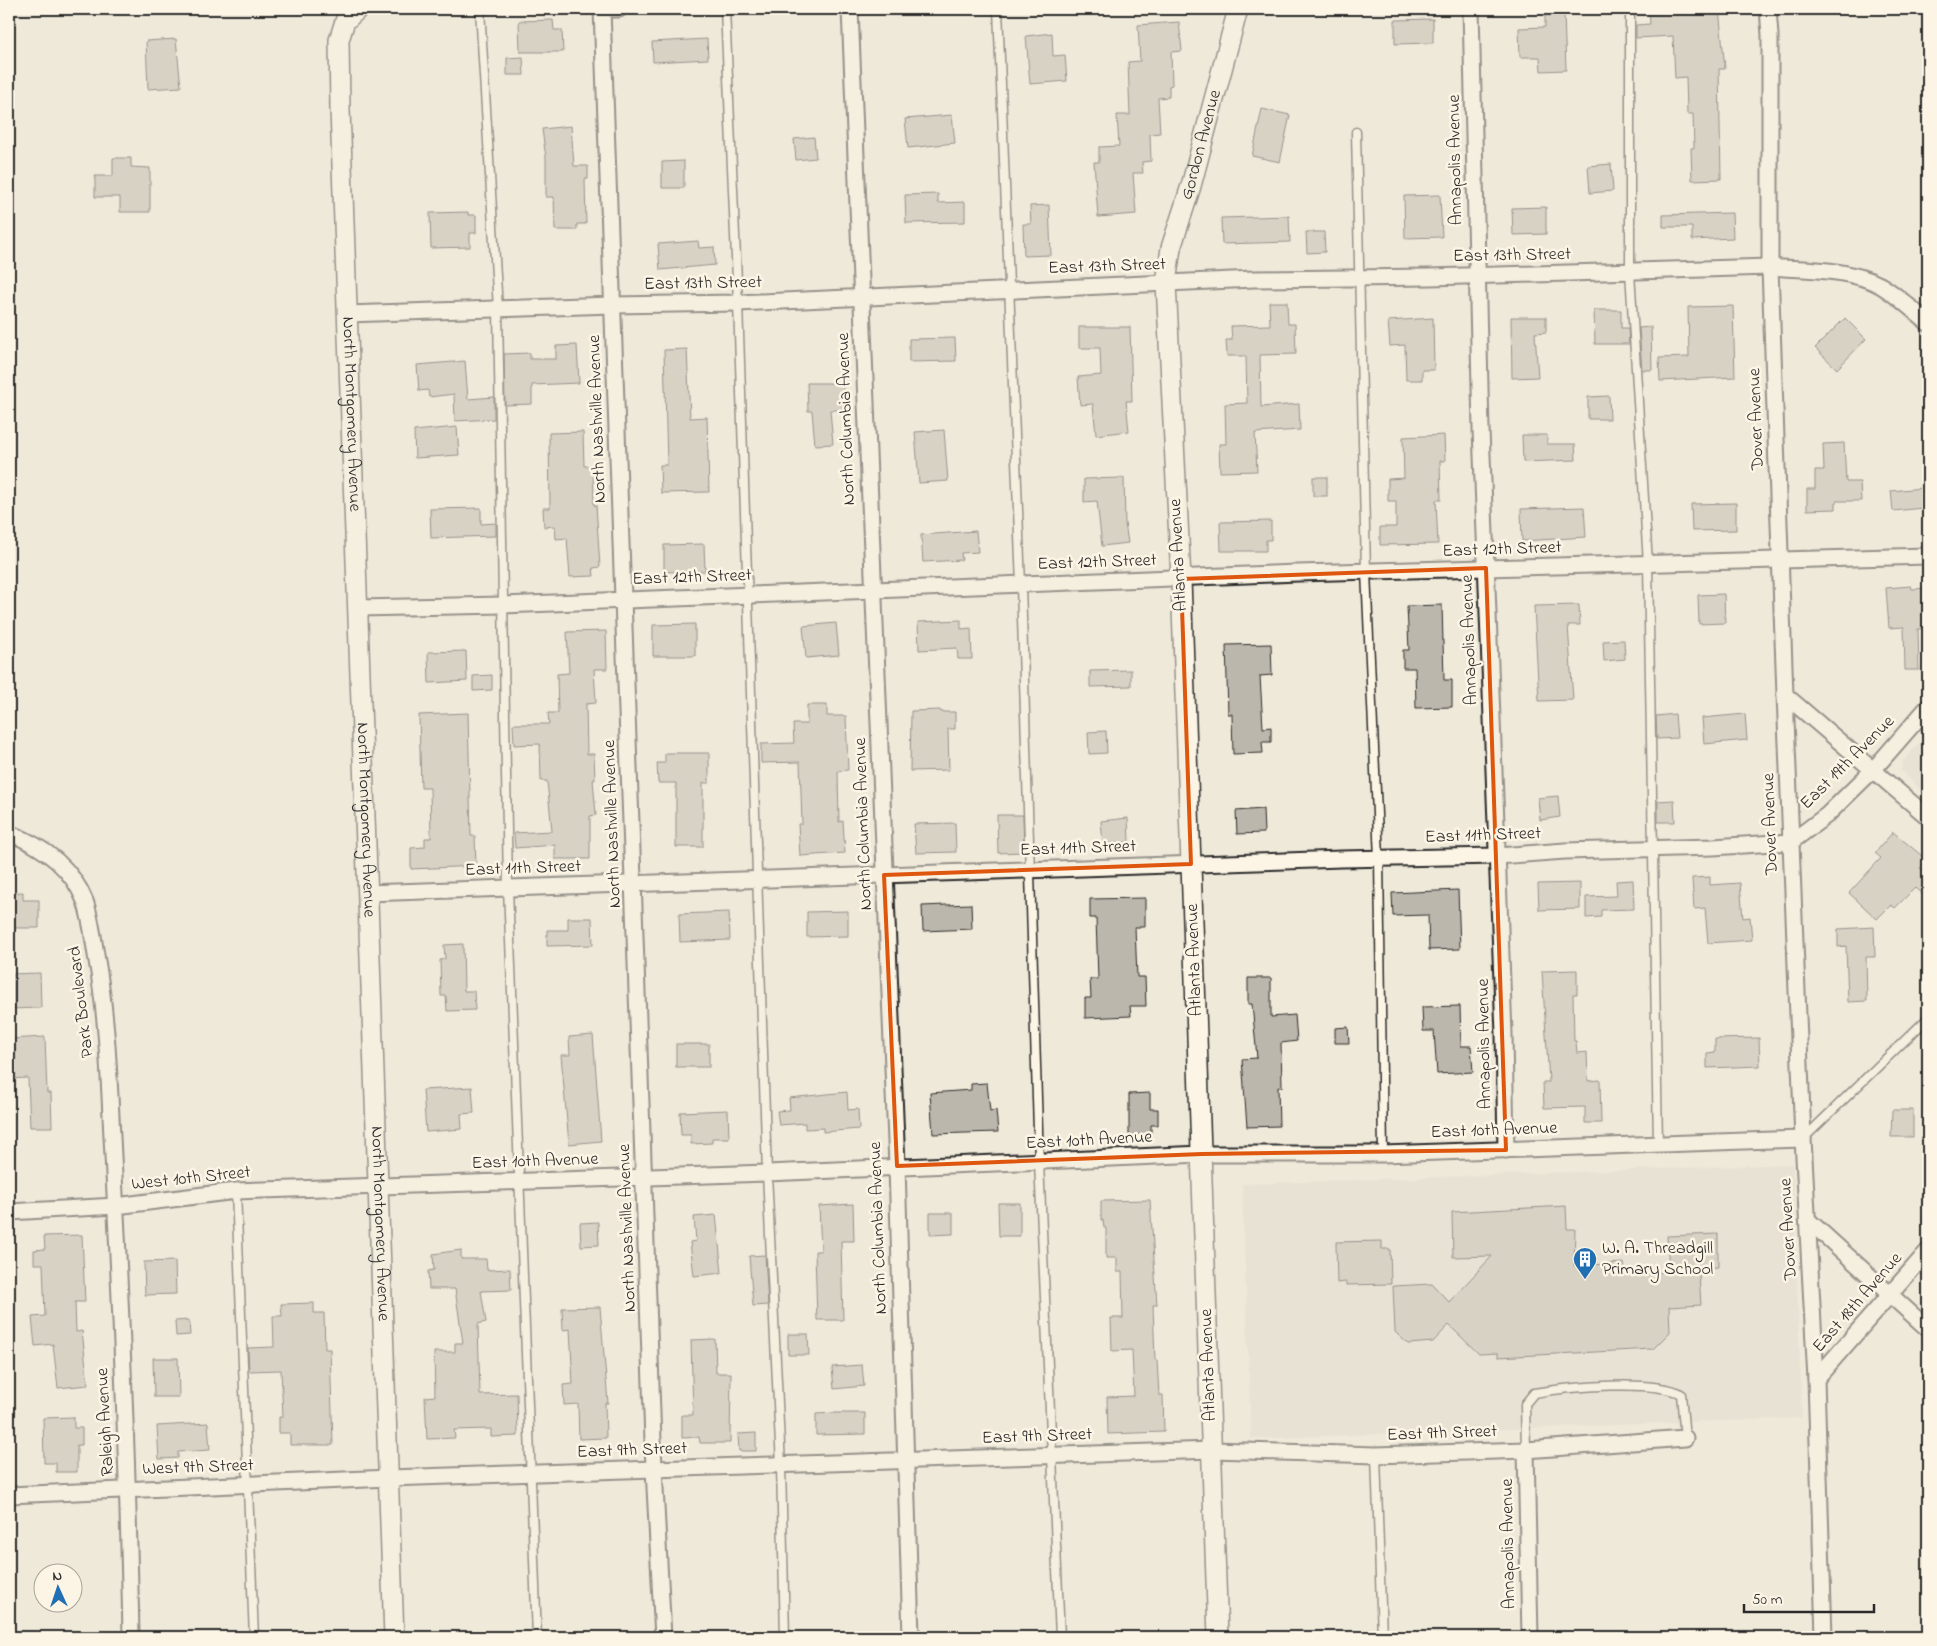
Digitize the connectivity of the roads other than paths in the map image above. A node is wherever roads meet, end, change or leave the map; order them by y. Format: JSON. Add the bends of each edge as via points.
{"nodes":[{"id":1,"x":358,"y":9,"type":"edge"},
{"id":2,"x":480,"y":9,"type":"edge"},
{"id":3,"x":602,"y":9,"type":"edge"},
{"id":4,"x":619,"y":9,"type":"edge"},
{"id":5,"x":725,"y":9,"type":"edge"},
{"id":6,"x":850,"y":9,"type":"edge"},
{"id":7,"x":998,"y":9,"type":"edge"},
{"id":8,"x":1238,"y":9,"type":"edge"},
{"id":9,"x":1471,"y":9,"type":"edge"},
{"id":10,"x":1630,"y":9,"type":"edge"},
{"id":11,"x":1768,"y":9,"type":"edge"},
{"id":12,"x":1356,"y":132,"type":"dead end"},
{"id":13,"x":1770,"y":267,"type":"junction"},
{"id":14,"x":1630,"y":272,"type":"junction"},
{"id":15,"x":1476,"y":274,"type":"junction"},
{"id":16,"x":1360,"y":278,"type":"junction"},
{"id":17,"x":1166,"y":283,"type":"junction"},
{"id":18,"x":1010,"y":289,"type":"junction"},
{"id":19,"x":861,"y":298,"type":"junction"},
{"id":20,"x":738,"y":303,"type":"junction"},
{"id":21,"x":612,"y":305,"type":"junction"},
{"id":22,"x":498,"y":309,"type":"junction"},
{"id":23,"x":347,"y":314,"type":"junction"},
{"id":24,"x":1928,"y":323,"type":"edge"},
{"id":25,"x":1928,"y":556,"type":"edge"},
{"id":26,"x":1780,"y":561,"type":"junction"},
{"id":27,"x":1648,"y":564,"type":"junction"},
{"id":28,"x":1486,"y":568,"type":"junction"},
{"id":29,"x":1366,"y":572,"type":"junction"},
{"id":30,"x":1180,"y":579,"type":"junction"},
{"id":31,"x":1021,"y":585,"type":"junction"},
{"id":32,"x":872,"y":590,"type":"junction"},
{"id":33,"x":746,"y":594,"type":"junction"},
{"id":34,"x":624,"y":599,"type":"junction"},
{"id":35,"x":503,"y":605,"type":"junction"},
{"id":36,"x":358,"y":608,"type":"junction"},
{"id":37,"x":1785,"y":695,"type":"junction"},
{"id":38,"x":1928,"y":707,"type":"edge"},
{"id":39,"x":1874,"y":769,"type":"junction"},
{"id":40,"x":1928,"y":817,"type":"edge"},
{"id":41,"x":9,"y":833,"type":"edge"},
{"id":42,"x":1791,"y":842,"type":"junction"},
{"id":43,"x":1654,"y":849,"type":"junction"},
{"id":44,"x":1498,"y":856,"type":"junction"},
{"id":45,"x":1379,"y":858,"type":"junction"},
{"id":46,"x":1191,"y":864,"type":"junction"},
{"id":47,"x":1030,"y":870,"type":"junction"},
{"id":48,"x":884,"y":875,"type":"junction"},
{"id":49,"x":757,"y":880,"type":"junction"},
{"id":50,"x":634,"y":884,"type":"junction"},
{"id":51,"x":508,"y":888,"type":"junction"},
{"id":52,"x":366,"y":893,"type":"junction"},
{"id":53,"x":1928,"y":1018,"type":"edge"},
{"id":54,"x":1803,"y":1138,"type":"junction"},
{"id":55,"x":1658,"y":1144,"type":"junction"},
{"id":56,"x":1506,"y":1150,"type":"junction"},
{"id":57,"x":1202,"y":1154,"type":"junction"},
{"id":58,"x":1383,"y":1154,"type":"junction"},
{"id":59,"x":1038,"y":1162,"type":"junction"},
{"id":60,"x":897,"y":1166,"type":"junction"},
{"id":61,"x":767,"y":1173,"type":"junction"},
{"id":62,"x":645,"y":1176,"type":"junction"},
{"id":63,"x":519,"y":1181,"type":"junction"},
{"id":64,"x":378,"y":1187,"type":"junction"},
{"id":65,"x":236,"y":1191,"type":"junction"},
{"id":66,"x":116,"y":1206,"type":"junction"},
{"id":67,"x":9,"y":1212,"type":"edge"},
{"id":68,"x":1808,"y":1220,"type":"junction"},
{"id":69,"x":1928,"y":1251,"type":"edge"},
{"id":70,"x":1891,"y":1295,"type":"junction"},
{"id":71,"x":1928,"y":1328,"type":"edge"},
{"id":72,"x":1816,"y":1379,"type":"junction"},
{"id":73,"x":1685,"y":1438,"type":"joint"},
{"id":74,"x":1212,"y":1450,"type":"junction"},
{"id":75,"x":1526,"y":1450,"type":"junction"},
{"id":76,"x":1053,"y":1455,"type":"junction"},
{"id":77,"x":1376,"y":1455,"type":"junction"},
{"id":78,"x":904,"y":1462,"type":"junction"},
{"id":79,"x":782,"y":1466,"type":"junction"},
{"id":80,"x":654,"y":1468,"type":"junction"},
{"id":81,"x":531,"y":1475,"type":"junction"},
{"id":82,"x":389,"y":1478,"type":"junction"},
{"id":83,"x":247,"y":1484,"type":"junction"},
{"id":84,"x":128,"y":1490,"type":"junction"},
{"id":85,"x":9,"y":1495,"type":"edge"},
{"id":86,"x":131,"y":1637,"type":"edge"},
{"id":87,"x":254,"y":1637,"type":"edge"},
{"id":88,"x":394,"y":1637,"type":"edge"},
{"id":89,"x":537,"y":1637,"type":"edge"},
{"id":90,"x":662,"y":1637,"type":"edge"},
{"id":91,"x":785,"y":1637,"type":"edge"},
{"id":92,"x":911,"y":1637,"type":"edge"},
{"id":93,"x":1060,"y":1637,"type":"edge"},
{"id":94,"x":1218,"y":1637,"type":"edge"},
{"id":95,"x":1382,"y":1637,"type":"edge"},
{"id":96,"x":1530,"y":1637,"type":"edge"},
{"id":97,"x":1824,"y":1637,"type":"edge"}],
"edges":[{"from":1,"to":23,"type":"street","name":"North Montgomery Avenue","via":[[345,21],[339,40]]},
{"from":2,"to":22,"type":"lane"},
{"from":3,"to":4,"type":"street"},
{"from":3,"to":21,"type":"street","name":"North Nashville Avenue"},
{"from":5,"to":20,"type":"lane"},
{"from":6,"to":19,"type":"street","name":"North Columbia Avenue"},
{"from":7,"to":18,"type":"lane"},
{"from":8,"to":17,"type":"street","name":"Gordon Avenue","via":[[1191,186],[1171,248]]},
{"from":9,"to":15,"type":"street","name":"Annapolis Avenue"},
{"from":10,"to":14,"type":"lane"},
{"from":11,"to":13,"type":"street","name":"Dover Avenue"},
{"from":12,"to":16,"type":"lane"},
{"from":13,"to":14,"type":"street","name":"East 13th Street"},
{"from":13,"to":24,"type":"street","name":"East 13th Street","via":[[1825,271],[1868,280],[1880,285]]},
{"from":13,"to":26,"type":"street","name":"Dover Avenue"},
{"from":14,"to":15,"type":"street","name":"East 13th Street"},
{"from":14,"to":27,"type":"lane"},
{"from":15,"to":16,"type":"street","name":"East 13th Street"},
{"from":15,"to":28,"type":"street","name":"Annapolis Avenue"},
{"from":16,"to":17,"type":"street","name":"East 13th Street"},
{"from":16,"to":29,"type":"lane"},
{"from":17,"to":18,"type":"street","name":"East 13th Street"},
{"from":17,"to":30,"type":"street","name":"Atlanta Avenue"},
{"from":18,"to":19,"type":"street","name":"East 13th Street"},
{"from":18,"to":31,"type":"lane"},
{"from":19,"to":20,"type":"street","name":"East 13th Street"},
{"from":19,"to":32,"type":"street","name":"North Columbia Avenue"},
{"from":20,"to":21,"type":"street","name":"East 13th Street"},
{"from":20,"to":33,"type":"lane"},
{"from":21,"to":22,"type":"street","name":"East 13th Street"},
{"from":21,"to":34,"type":"street","name":"North Nashville Avenue"},
{"from":22,"to":23,"type":"street","name":"East 13th Street"},
{"from":22,"to":35,"type":"lane"},
{"from":23,"to":36,"type":"street","name":"North Montgomery Avenue"},
{"from":25,"to":26,"type":"street","name":"East 12th Street"},
{"from":26,"to":27,"type":"street","name":"East 12th Street"},
{"from":26,"to":37,"type":"street","name":"Dover Avenue"},
{"from":27,"to":28,"type":"street","name":"East 12th Street"},
{"from":27,"to":43,"type":"lane"},
{"from":28,"to":29,"type":"street","name":"East 12th Street"},
{"from":28,"to":44,"type":"street","name":"Annapolis Avenue"},
{"from":29,"to":30,"type":"street","name":"East 12th Street"},
{"from":29,"to":45,"type":"lane"},
{"from":30,"to":31,"type":"street","name":"East 12th Street"},
{"from":30,"to":46,"type":"street","name":"Atlanta Avenue"},
{"from":31,"to":32,"type":"street","name":"East 12th Street"},
{"from":31,"to":47,"type":"lane"},
{"from":32,"to":33,"type":"street","name":"East 12th Street"},
{"from":32,"to":48,"type":"street","name":"North Columbia Avenue"},
{"from":33,"to":34,"type":"street","name":"East 12th Street"},
{"from":33,"to":49,"type":"lane"},
{"from":34,"to":35,"type":"street","name":"East 12th Street"},
{"from":34,"to":50,"type":"street","name":"North Nashville Avenue"},
{"from":35,"to":36,"type":"street","name":"East 12th Street"},
{"from":35,"to":51,"type":"lane"},
{"from":36,"to":52,"type":"street","name":"North Montgomery Avenue"},
{"from":37,"to":39,"type":"street"},
{"from":37,"to":42,"type":"street","name":"Dover Avenue"},
{"from":38,"to":39,"type":"street","name":"East 19th Avenue"},
{"from":39,"to":40,"type":"street"},
{"from":39,"to":42,"type":"street","name":"East 19th Avenue","via":[[1827,815]]},
{"from":41,"to":66,"type":"street","name":"Park Boulevard","via":[[31,842],[64,866],[85,903],[104,1010]]},
{"from":42,"to":43,"type":"street","name":"East 11th Street"},
{"from":42,"to":54,"type":"street","name":"Dover Avenue"},
{"from":43,"to":44,"type":"street","name":"East 11th Street"},
{"from":43,"to":55,"type":"lane"},
{"from":44,"to":45,"type":"street","name":"East 11th Street"},
{"from":44,"to":56,"type":"street","name":"Annapolis Avenue"},
{"from":45,"to":46,"type":"street","name":"East 11th Street"},
{"from":45,"to":58,"type":"lane"},
{"from":46,"to":47,"type":"street","name":"East 11th Street"},
{"from":46,"to":57,"type":"street","name":"Atlanta Avenue"},
{"from":47,"to":48,"type":"street","name":"East 11th Street"},
{"from":47,"to":59,"type":"lane"},
{"from":48,"to":49,"type":"street","name":"East 11th Street"},
{"from":48,"to":60,"type":"street","name":"North Columbia Avenue"},
{"from":49,"to":50,"type":"street","name":"East 11th Street"},
{"from":49,"to":61,"type":"lane"},
{"from":50,"to":51,"type":"street","name":"East 11th Street"},
{"from":50,"to":62,"type":"street","name":"North Nashville Avenue"},
{"from":51,"to":52,"type":"street","name":"East 11th Street"},
{"from":51,"to":63,"type":"lane"},
{"from":52,"to":64,"type":"street","name":"North Montgomery Avenue"},
{"from":53,"to":54,"type":"lane"},
{"from":54,"to":55,"type":"street","name":"East 10th Avenue"},
{"from":54,"to":68,"type":"street","name":"Dover Avenue"},
{"from":55,"to":56,"type":"street","name":"East 10th Avenue"},
{"from":56,"to":58,"type":"street","name":"East 10th Avenue"},
{"from":57,"to":58,"type":"street","name":"East 10th Avenue"},
{"from":57,"to":59,"type":"street","name":"East 10th Avenue"},
{"from":57,"to":74,"type":"street","name":"Atlanta Avenue"},
{"from":59,"to":60,"type":"street","name":"East 10th Avenue"},
{"from":59,"to":76,"type":"lane"},
{"from":60,"to":61,"type":"street","name":"East 10th Avenue"},
{"from":60,"to":78,"type":"street","name":"North Columbia Avenue"},
{"from":61,"to":62,"type":"street","name":"East 10th Avenue"},
{"from":61,"to":79,"type":"lane"},
{"from":62,"to":63,"type":"street","name":"East 10th Avenue"},
{"from":62,"to":80,"type":"street","name":"North Nashville Avenue"},
{"from":63,"to":64,"type":"street","name":"East 10th Avenue"},
{"from":63,"to":81,"type":"lane"},
{"from":64,"to":65,"type":"street","name":"West 10th Street"},
{"from":64,"to":82,"type":"street","name":"North Montgomery Avenue"},
{"from":65,"to":66,"type":"street","name":"West 10th Street"},
{"from":65,"to":83,"type":"lane"},
{"from":66,"to":67,"type":"street","name":"West 10th Street"},
{"from":66,"to":84,"type":"street","name":"Raleigh Avenue"},
{"from":68,"to":70,"type":"street"},
{"from":68,"to":72,"type":"street","name":"Dover Avenue"},
{"from":69,"to":70,"type":"street","name":"East 18th Avenue"},
{"from":70,"to":71,"type":"street"},
{"from":70,"to":72,"type":"street","name":"East 18th Avenue"},
{"from":72,"to":97,"type":"street","name":"Dover Avenue"},
{"from":73,"to":75,"type":"street","name":"East 9th Street"},
{"from":73,"to":75,"type":"lane","via":[[1681,1394],[1670,1388],[1564,1388],[1534,1393],[1525,1404]]},
{"from":74,"to":76,"type":"street","name":"East 9th Street"},
{"from":74,"to":77,"type":"street","name":"East 9th Street"},
{"from":74,"to":94,"type":"street","name":"Atlanta Avenue"},
{"from":75,"to":77,"type":"street","name":"East 9th Street"},
{"from":75,"to":96,"type":"street","name":"Annapolis Avenue"},
{"from":76,"to":78,"type":"street","name":"East 9th Street"},
{"from":76,"to":93,"type":"lane"},
{"from":77,"to":95,"type":"lane"},
{"from":78,"to":79,"type":"street","name":"East 9th Street"},
{"from":78,"to":92,"type":"street","name":"North Columbia Avenue"},
{"from":79,"to":80,"type":"street","name":"East 9th Street"},
{"from":79,"to":91,"type":"lane"},
{"from":80,"to":81,"type":"street","name":"East 9th Street"},
{"from":80,"to":90,"type":"street","name":"North Nashville Avenue"},
{"from":81,"to":82,"type":"street","name":"East 9th Street"},
{"from":81,"to":89,"type":"lane"},
{"from":82,"to":83,"type":"street","name":"West 9th Street"},
{"from":82,"to":88,"type":"street","name":"North Montgomery Avenue"},
{"from":83,"to":84,"type":"street","name":"West 9th Street"},
{"from":83,"to":87,"type":"lane"},
{"from":84,"to":85,"type":"street","name":"West 9th Street"},
{"from":84,"to":86,"type":"street","name":"Raleigh Avenue"}]}
